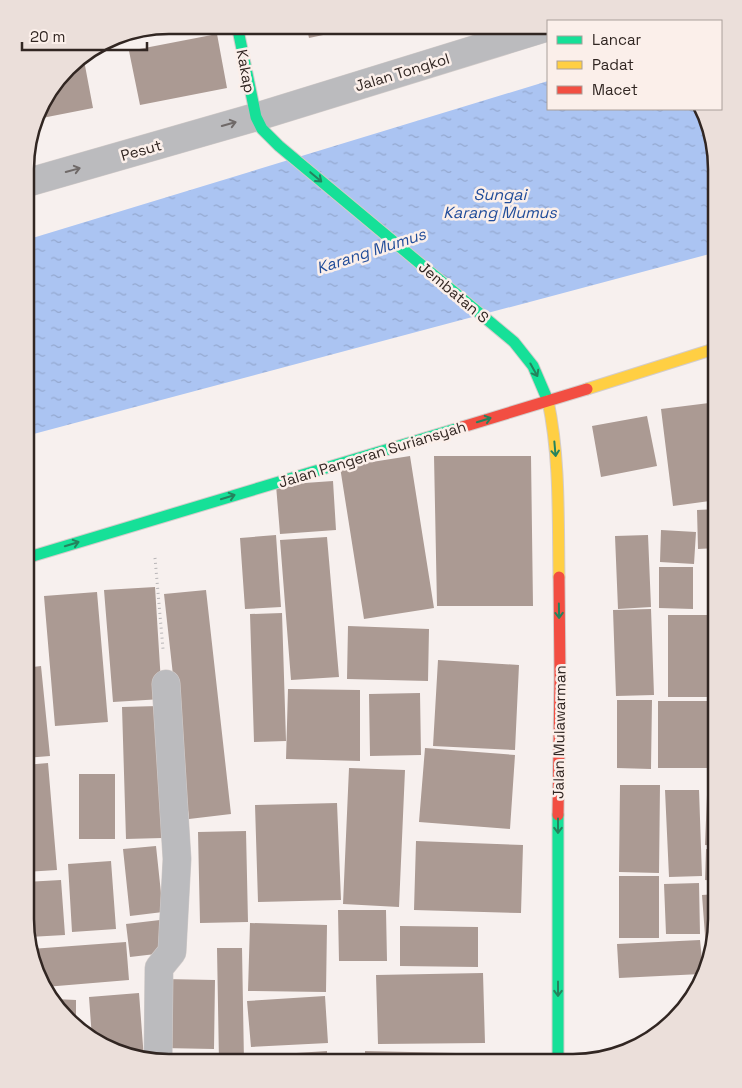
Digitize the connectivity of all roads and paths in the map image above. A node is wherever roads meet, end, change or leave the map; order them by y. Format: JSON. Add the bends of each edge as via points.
{"nodes":[{"id":1,"x":239,"y":34,"type":"edge"},
{"id":2,"x":525,"y":34,"type":"edge"},
{"id":3,"x":256,"y":117,"type":"junction"},
{"id":4,"x":34,"y":181,"type":"edge"},
{"id":5,"x":708,"y":351,"type":"edge"},
{"id":6,"x":548,"y":401,"type":"junction"},
{"id":7,"x":151,"y":520,"type":"junction"},
{"id":8,"x":34,"y":556,"type":"edge"},
{"id":9,"x":166,"y":684,"type":"joint"},
{"id":10,"x":158,"y":1053,"type":"edge"},
{"id":11,"x":558,"y":1054,"type":"edge"}],
"edges":[{"from":1,"to":3,"type":"street","name":"Kakap"},
{"from":2,"to":3,"type":"street","name":"Jalan Tongkol"},
{"from":4,"to":3,"type":"street","name":"Pesut","one_way":true},
{"from":3,"to":6,"type":"street","name":"Jembatan S","one_way":true,"via":[[262,129],[279,146],[514,342],[533,366]]},
{"from":5,"to":6,"type":"street","name":"Jalan Pangeran Suriansyah"},
{"from":7,"to":6,"type":"street","name":"Jalan Pangeran Suriansyah","one_way":true},
{"from":6,"to":11,"type":"street","name":"Jalan Mulawarman","one_way":true,"via":[[557,474],[560,678]]},
{"from":8,"to":7,"type":"street","name":"Jalan Pangeran Suriansyah","one_way":true},
{"from":7,"to":9,"type":"path"},
{"from":9,"to":10,"type":"street","via":[[177,859],[172,952],[158,968]]}]}
